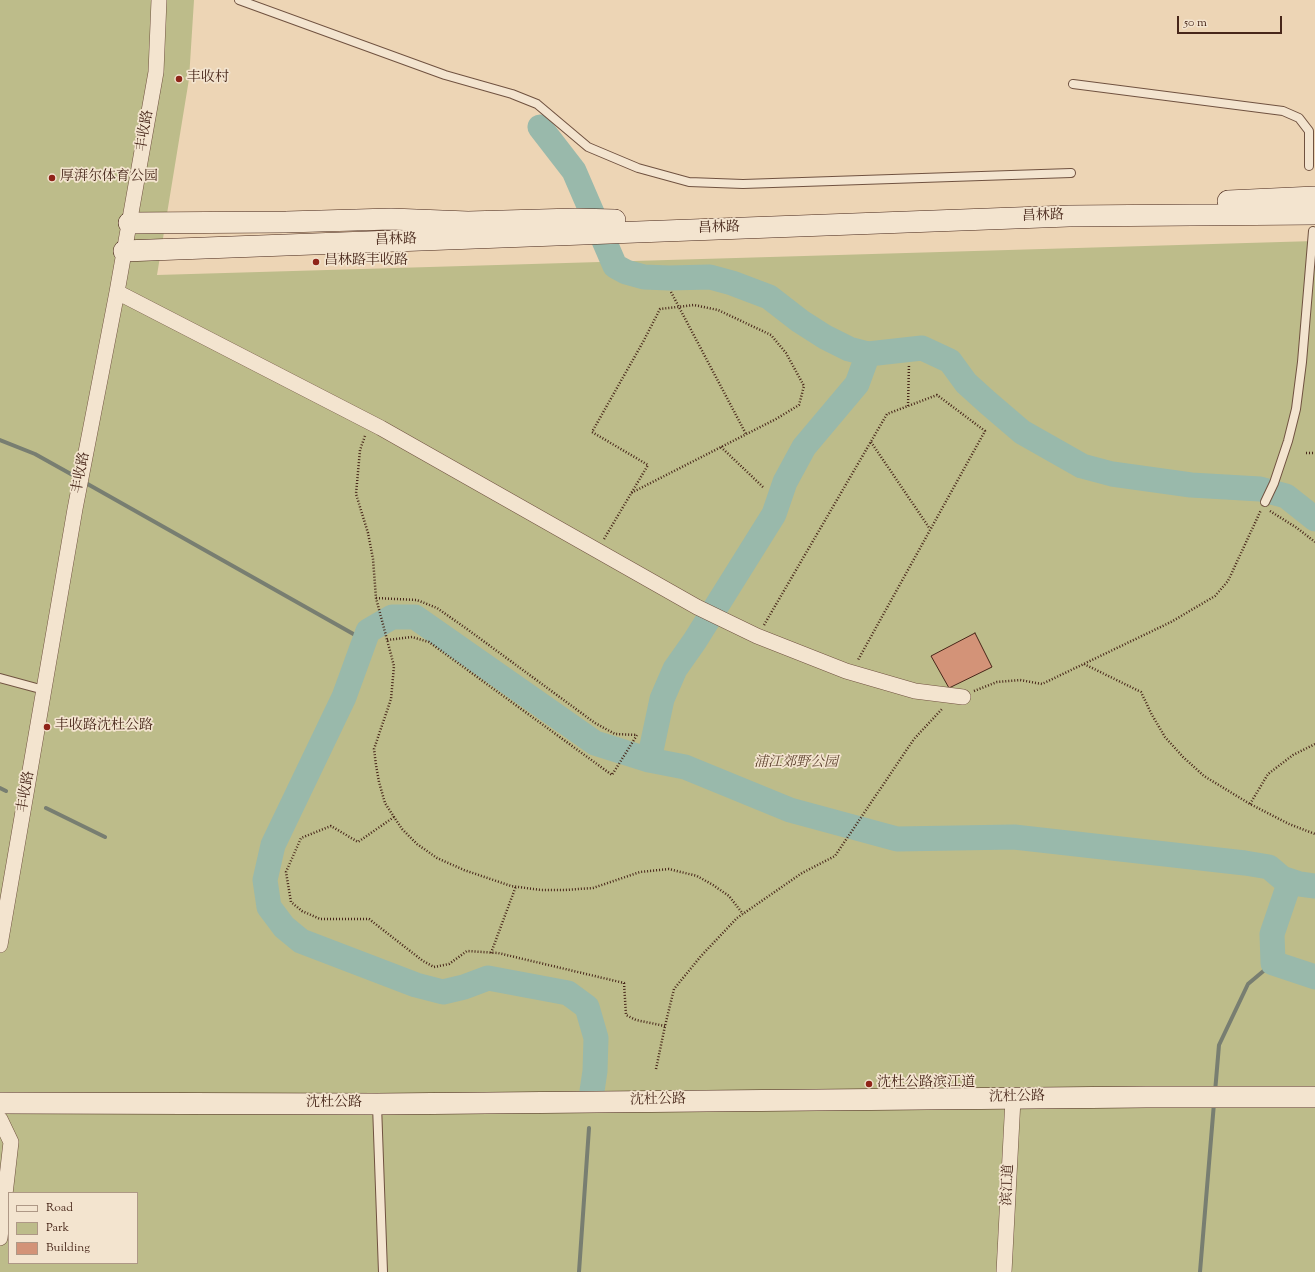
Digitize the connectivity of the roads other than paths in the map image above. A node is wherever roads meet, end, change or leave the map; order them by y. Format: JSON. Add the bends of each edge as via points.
{"nodes":[{"id":1,"x":159,"y":0,"type":"edge"},
{"id":2,"x":239,"y":0,"type":"edge"},
{"id":3,"x":1073,"y":84,"type":"dead end"},
{"id":4,"x":1309,"y":166,"type":"dead end"},
{"id":5,"x":1071,"y":173,"type":"dead end"},
{"id":6,"x":1315,"y":197,"type":"edge"},
{"id":7,"x":129,"y":223,"type":"junction"},
{"id":8,"x":1314,"y":223,"type":"edge"},
{"id":9,"x":621,"y":226,"type":"junction"},
{"id":10,"x":576,"y":227,"type":"junction"},
{"id":11,"x":124,"y":251,"type":"junction"},
{"id":12,"x":117,"y":292,"type":"junction"},
{"id":13,"x":1264,"y":505,"type":"road end"},
{"id":14,"x":0,"y":678,"type":"edge"},
{"id":15,"x":44,"y":690,"type":"junction"},
{"id":16,"x":963,"y":697,"type":"road end"},
{"id":17,"x":0,"y":945,"type":"edge"},
{"id":18,"x":1315,"y":1097,"type":"edge"},
{"id":19,"x":1013,"y":1099,"type":"junction"},
{"id":20,"x":0,"y":1103,"type":"edge"},
{"id":21,"x":377,"y":1104,"type":"junction"},
{"id":22,"x":0,"y":1119,"type":"edge"},
{"id":23,"x":0,"y":1238,"type":"edge"},
{"id":24,"x":383,"y":1272,"type":"edge"},
{"id":25,"x":1004,"y":1272,"type":"edge"}],
"edges":[{"from":1,"to":7,"type":"street","name":"丰收路","via":[[156,72]]},
{"from":2,"to":5,"type":"lane","via":[[445,75],[512,94],[537,104],[588,147],[638,168],[689,182],[743,184]]},
{"from":3,"to":4,"type":"lane","via":[[1283,111],[1299,118],[1308,131]]},
{"from":6,"to":9,"type":"street","name":"昌林路","via":[[1069,207],[810,212]]},
{"from":7,"to":10,"type":"street","name":"昌林路","via":[[390,219]]},
{"from":7,"to":11,"type":"street","name":"丰收路"},
{"from":8,"to":9,"type":"street","name":"昌林路","via":[[1069,216]]},
{"from":8,"to":13,"type":"lane","via":[[1296,409],[1288,441]]},
{"from":9,"to":10,"type":"street","name":"昌林路"},
{"from":10,"to":11,"type":"street","name":"昌林路"},
{"from":11,"to":12,"type":"street","name":"丰收路"},
{"from":12,"to":15,"type":"street","name":"丰收路"},
{"from":12,"to":16,"type":"street","via":[[371,423],[697,606],[757,636],[851,673],[915,691]]},
{"from":14,"to":15,"type":"lane"},
{"from":15,"to":17,"type":"street","name":"丰收路"},
{"from":18,"to":19,"type":"street","name":"沈杜公路"},
{"from":19,"to":21,"type":"street","name":"沈杜公路"},
{"from":19,"to":25,"type":"street","name":"滨江道"},
{"from":20,"to":21,"type":"street","name":"沈杜公路"},
{"from":21,"to":24,"type":"lane"},
{"from":22,"to":23,"type":"street","via":[[12,1142]]}]}
